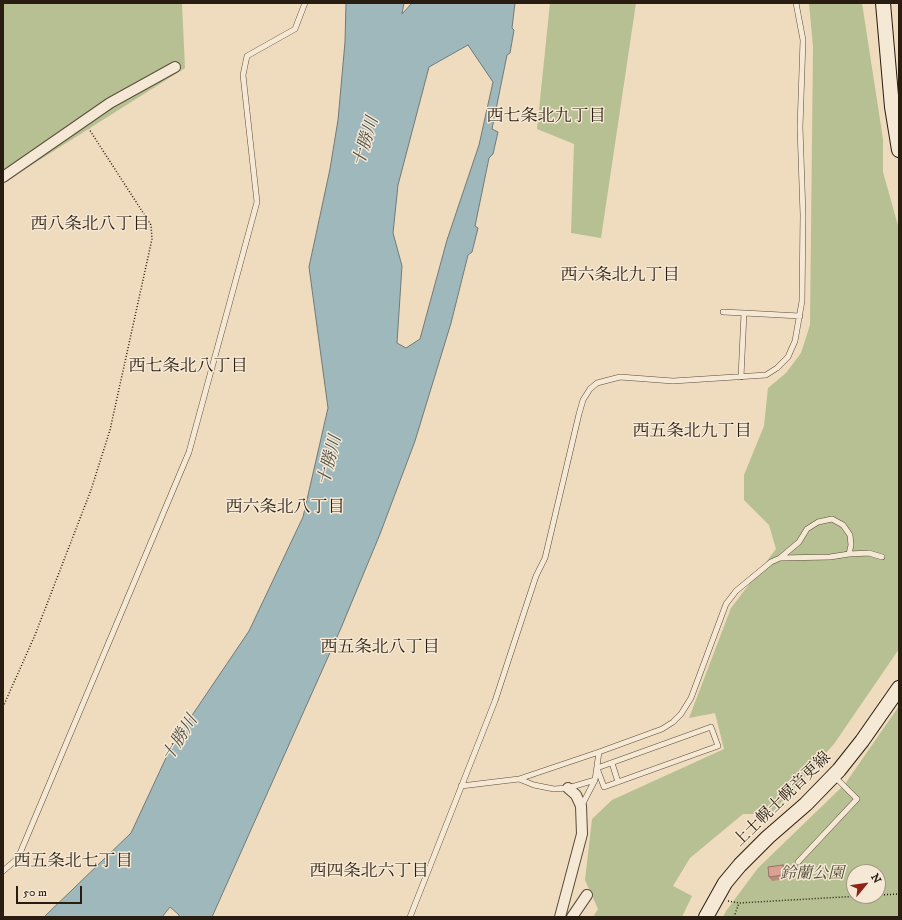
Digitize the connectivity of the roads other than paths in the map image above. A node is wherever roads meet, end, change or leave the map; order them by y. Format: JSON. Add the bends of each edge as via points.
{"nodes":[{"id":1,"x":305,"y":3,"type":"edge"},
{"id":2,"x":796,"y":3,"type":"edge"},
{"id":3,"x":883,"y":3,"type":"edge"},
{"id":4,"x":175,"y":67,"type":"dead end"},
{"id":5,"x":899,"y":150,"type":"edge"},
{"id":6,"x":3,"y":177,"type":"edge"},
{"id":7,"x":723,"y":312,"type":"dead end"},
{"id":8,"x":744,"y":313,"type":"junction"},
{"id":9,"x":800,"y":316,"type":"junction"},
{"id":10,"x":741,"y":377,"type":"junction"},
{"id":11,"x":849,"y":554,"type":"junction"},
{"id":12,"x":882,"y":557,"type":"dead end"},
{"id":13,"x":780,"y":558,"type":"junction"},
{"id":14,"x":899,"y":688,"type":"edge"},
{"id":15,"x":600,"y":752,"type":"junction"},
{"id":16,"x":612,"y":763,"type":"junction"},
{"id":17,"x":597,"y":768,"type":"junction"},
{"id":18,"x":834,"y":776,"type":"junction"},
{"id":19,"x":519,"y":779,"type":"junction"},
{"id":20,"x":595,"y":780,"type":"junction"},
{"id":21,"x":618,"y":782,"type":"junction"},
{"id":22,"x":461,"y":786,"type":"junction"},
{"id":23,"x":568,"y":788,"type":"junction"},
{"id":24,"x":582,"y":806,"type":"junction"},
{"id":25,"x":798,"y":862,"type":"dead end"},
{"id":26,"x":3,"y":871,"type":"edge"},
{"id":27,"x":586,"y":895,"type":"dead end"},
{"id":28,"x":410,"y":917,"type":"edge"},
{"id":29,"x":560,"y":917,"type":"edge"},
{"id":30,"x":572,"y":917,"type":"edge"},
{"id":31,"x":706,"y":917,"type":"edge"}],
"edges":[{"from":1,"to":26,"type":"lane","via":[[295,29],[247,56],[243,75],[257,202],[189,452],[18,858]]},
{"from":2,"to":9,"type":"lane","via":[[803,40],[800,127],[803,270]]},
{"from":3,"to":5,"type":"main road","via":[[892,107]]},
{"from":4,"to":6,"type":"street","via":[[83,120]]},
{"from":7,"to":8,"type":"lane"},
{"from":8,"to":9,"type":"lane"},
{"from":8,"to":10,"type":"lane"},
{"from":9,"to":10,"type":"lane","via":[[795,341],[788,357],[766,375]]},
{"from":10,"to":22,"type":"lane","via":[[673,381],[620,377],[598,382],[582,400],[545,558],[536,576],[495,701]]},
{"from":11,"to":12,"type":"lane","via":[[869,553]]},
{"from":11,"to":13,"type":"lane"},
{"from":11,"to":13,"type":"lane","via":[[850,535],[843,525],[832,519],[818,522],[807,529],[799,542]]},
{"from":13,"to":15,"type":"lane","via":[[771,562],[736,591],[726,604],[691,698],[681,714],[662,729]]},
{"from":14,"to":18,"type":"main road","name":"上士幌士幌音更線"},
{"from":15,"to":17,"type":"lane"},
{"from":15,"to":19,"type":"lane"},
{"from":16,"to":17,"type":"lane"},
{"from":16,"to":21,"type":"lane"},
{"from":16,"to":21,"type":"lane","via":[[711,727],[718,746]]},
{"from":17,"to":20,"type":"lane"},
{"from":17,"to":21,"type":"lane","via":[[604,787]]},
{"from":18,"to":25,"type":"lane","via":[[857,799]]},
{"from":18,"to":31,"type":"main road","name":"上士幌士幌音更線","via":[[740,865],[725,883]]},
{"from":19,"to":22,"type":"lane"},
{"from":19,"to":23,"type":"lane","via":[[534,785]]},
{"from":20,"to":23,"type":"lane"},
{"from":20,"to":24,"type":"lane"},
{"from":22,"to":28,"type":"lane"},
{"from":23,"to":24,"type":"street","via":[[576,795]]},
{"from":24,"to":29,"type":"street","via":[[582,834]]},
{"from":27,"to":30,"type":"street"}]}
